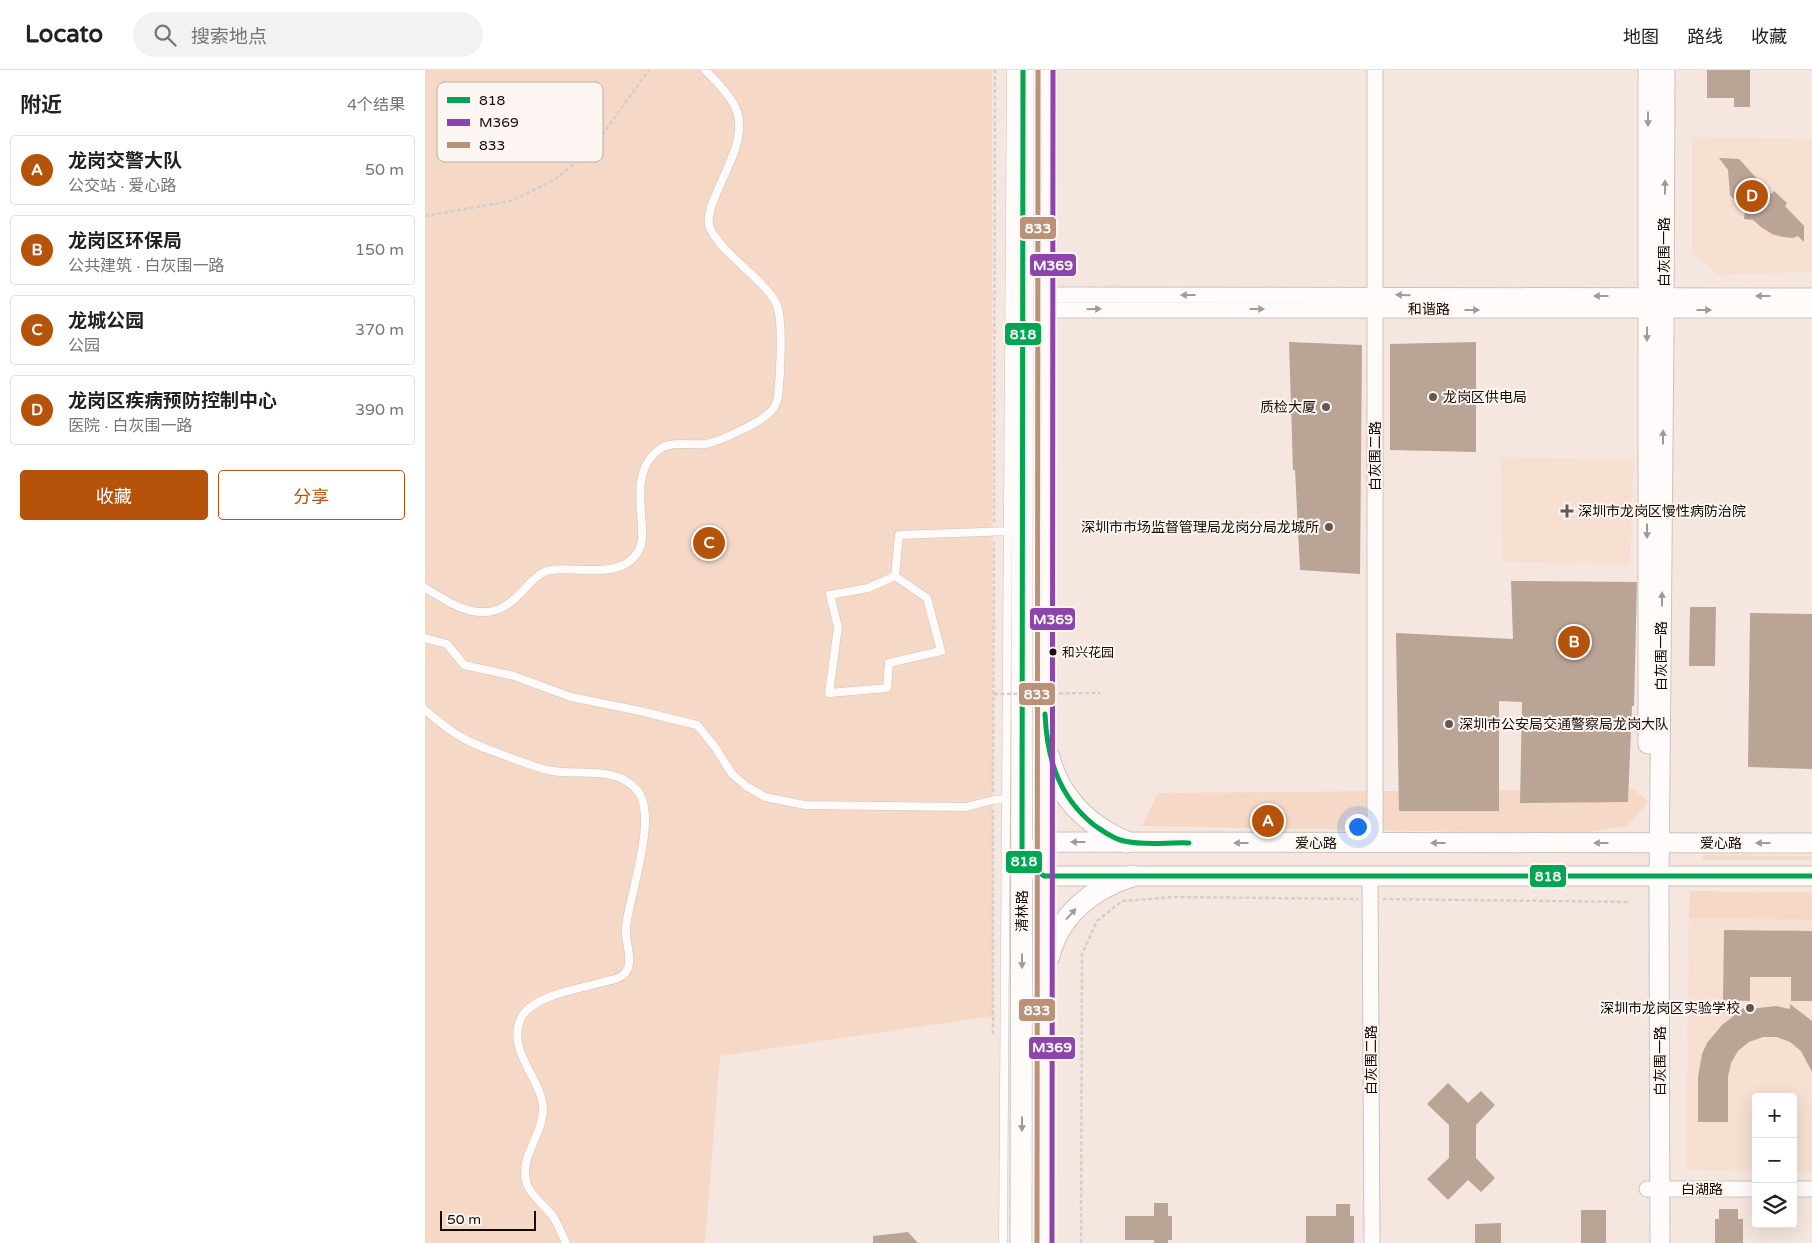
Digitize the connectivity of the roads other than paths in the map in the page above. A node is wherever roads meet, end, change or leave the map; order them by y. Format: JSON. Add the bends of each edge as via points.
{"nodes":[{"id":1,"x":705,"y":70,"type":"edge"},
{"id":2,"x":1011,"y":70,"type":"edge"},
{"id":3,"x":1023,"y":70,"type":"edge"},
{"id":4,"x":1046,"y":70,"type":"edge"},
{"id":5,"x":1375,"y":70,"type":"edge"},
{"id":6,"x":1648,"y":70,"type":"edge"},
{"id":7,"x":1665,"y":70,"type":"edge"},
{"id":8,"x":1812,"y":296,"type":"edge"},
{"id":9,"x":1045,"y":302,"type":"junction"},
{"id":10,"x":1375,"y":302,"type":"junction"},
{"id":11,"x":1656,"y":303,"type":"junction"},
{"id":12,"x":1812,"y":310,"type":"edge"},
{"id":13,"x":1015,"y":530,"type":"junction"},
{"id":14,"x":895,"y":576,"type":"junction"},
{"id":15,"x":425,"y":588,"type":"edge"},
{"id":16,"x":425,"y":638,"type":"edge"},
{"id":17,"x":425,"y":710,"type":"edge"},
{"id":18,"x":1045,"y":739,"type":"junction"},
{"id":19,"x":1005,"y":799,"type":"junction"},
{"id":20,"x":1045,"y":842,"type":"junction"},
{"id":21,"x":1126,"y":842,"type":"junction"},
{"id":22,"x":1375,"y":843,"type":"junction"},
{"id":23,"x":1654,"y":843,"type":"junction"},
{"id":24,"x":1812,"y":843,"type":"edge"},
{"id":25,"x":1022,"y":860,"type":"junction"},
{"id":26,"x":1044,"y":876,"type":"junction"},
{"id":27,"x":1132,"y":876,"type":"junction"},
{"id":28,"x":1370,"y":876,"type":"junction"},
{"id":29,"x":1654,"y":876,"type":"junction"},
{"id":30,"x":1812,"y":876,"type":"edge"},
{"id":31,"x":1044,"y":973,"type":"junction"},
{"id":32,"x":1654,"y":1189,"type":"junction"},
{"id":33,"x":1752,"y":1189,"type":"edge"},
{"id":34,"x":1797,"y":1189,"type":"edge"},
{"id":35,"x":1812,"y":1189,"type":"edge"},
{"id":36,"x":566,"y":1243,"type":"edge"},
{"id":37,"x":1003,"y":1243,"type":"edge"},
{"id":38,"x":1021,"y":1243,"type":"edge"},
{"id":39,"x":1044,"y":1243,"type":"edge"},
{"id":40,"x":1372,"y":1243,"type":"edge"},
{"id":41,"x":1647,"y":1243,"type":"edge"},
{"id":42,"x":1660,"y":1243,"type":"edge"}],
"edges":[{"from":1,"to":15,"type":"lane","via":[[734,103],[739,116],[737,142],[712,204],[709,226],[728,252],[770,294],[779,310],[781,329],[775,407],[763,418],[712,442],[669,444],[657,451],[646,463],[640,481],[641,544],[634,556],[618,567],[607,570],[549,570],[504,608],[480,612],[448,601]]},
{"from":2,"to":13,"type":"lane"},
{"from":3,"to":13,"type":"main road","name":"清林路"},
{"from":4,"to":9,"type":"main road","name":"清林路"},
{"from":5,"to":10,"type":"street","name":"白灰围二路"},
{"from":6,"to":11,"type":"street","name":"白灰围一路","one_way":true},
{"from":11,"to":7,"type":"street","name":"白灰围一路","one_way":true},
{"from":8,"to":11,"type":"street","name":"和谐路","one_way":true},
{"from":9,"to":10,"type":"street","name":"和谐路"},
{"from":9,"to":18,"type":"main road","name":"清林路"},
{"from":10,"to":11,"type":"street","name":"和谐路"},
{"from":10,"to":22,"type":"street","name":"白灰围二路"},
{"from":11,"to":12,"type":"street","name":"和谐路","one_way":true},
{"from":11,"to":23,"type":"street","name":"白灰围一路"},
{"from":13,"to":14,"type":"lane","via":[[899,535]]},
{"from":13,"to":19,"type":"lane"},
{"from":13,"to":25,"type":"main road","name":"清林路"},
{"from":14,"to":14,"type":"lane","via":[[927,598],[941,652],[889,664],[887,688],[829,693],[838,628],[829,595],[868,588]]},
{"from":16,"to":19,"type":"lane","via":[[447,644],[464,665],[514,676],[571,697],[697,725],[732,774],[765,797],[805,805],[966,807]]},
{"from":17,"to":36,"type":"lane","via":[[471,743],[548,770],[613,775],[632,785],[642,797],[643,846],[625,929],[628,969],[617,978],[539,1001],[523,1014],[519,1024],[521,1052],[543,1108],[525,1179],[529,1189],[554,1218]]},
{"from":18,"to":20,"type":"main road","name":"清林路"},
{"from":18,"to":21,"type":"main road","via":[[1052,769],[1063,792],[1092,823]]},
{"from":19,"to":37,"type":"lane"},
{"from":21,"to":20,"type":"street","name":"爱心路","one_way":true},
{"from":20,"to":25,"type":"street"},
{"from":20,"to":26,"type":"main road","name":"清林路"},
{"from":22,"to":21,"type":"street","name":"爱心路","one_way":true},
{"from":23,"to":22,"type":"street","name":"爱心路","one_way":true},
{"from":24,"to":23,"type":"street","name":"爱心路","one_way":true},
{"from":23,"to":29,"type":"street","name":"白灰围一路"},
{"from":25,"to":26,"type":"street"},
{"from":25,"to":38,"type":"main road","name":"清林路","one_way":true},
{"from":26,"to":27,"type":"street"},
{"from":26,"to":31,"type":"main road","name":"清林路"},
{"from":27,"to":28,"type":"street"},
{"from":31,"to":27,"type":"main road","one_way":true,"via":[[1052,944],[1065,921],[1080,904],[1115,882]]},
{"from":28,"to":29,"type":"street"},
{"from":28,"to":40,"type":"street","name":"白灰围二路"},
{"from":29,"to":30,"type":"street"},
{"from":29,"to":32,"type":"street","name":"白灰围一路"},
{"from":31,"to":39,"type":"main road","name":"清林路"},
{"from":32,"to":33,"type":"street","name":"白湖路"},
{"from":32,"to":41,"type":"street","name":"白灰围一路"},
{"from":32,"to":42,"type":"street","name":"白灰围一路"},
{"from":34,"to":35,"type":"street"}]}
